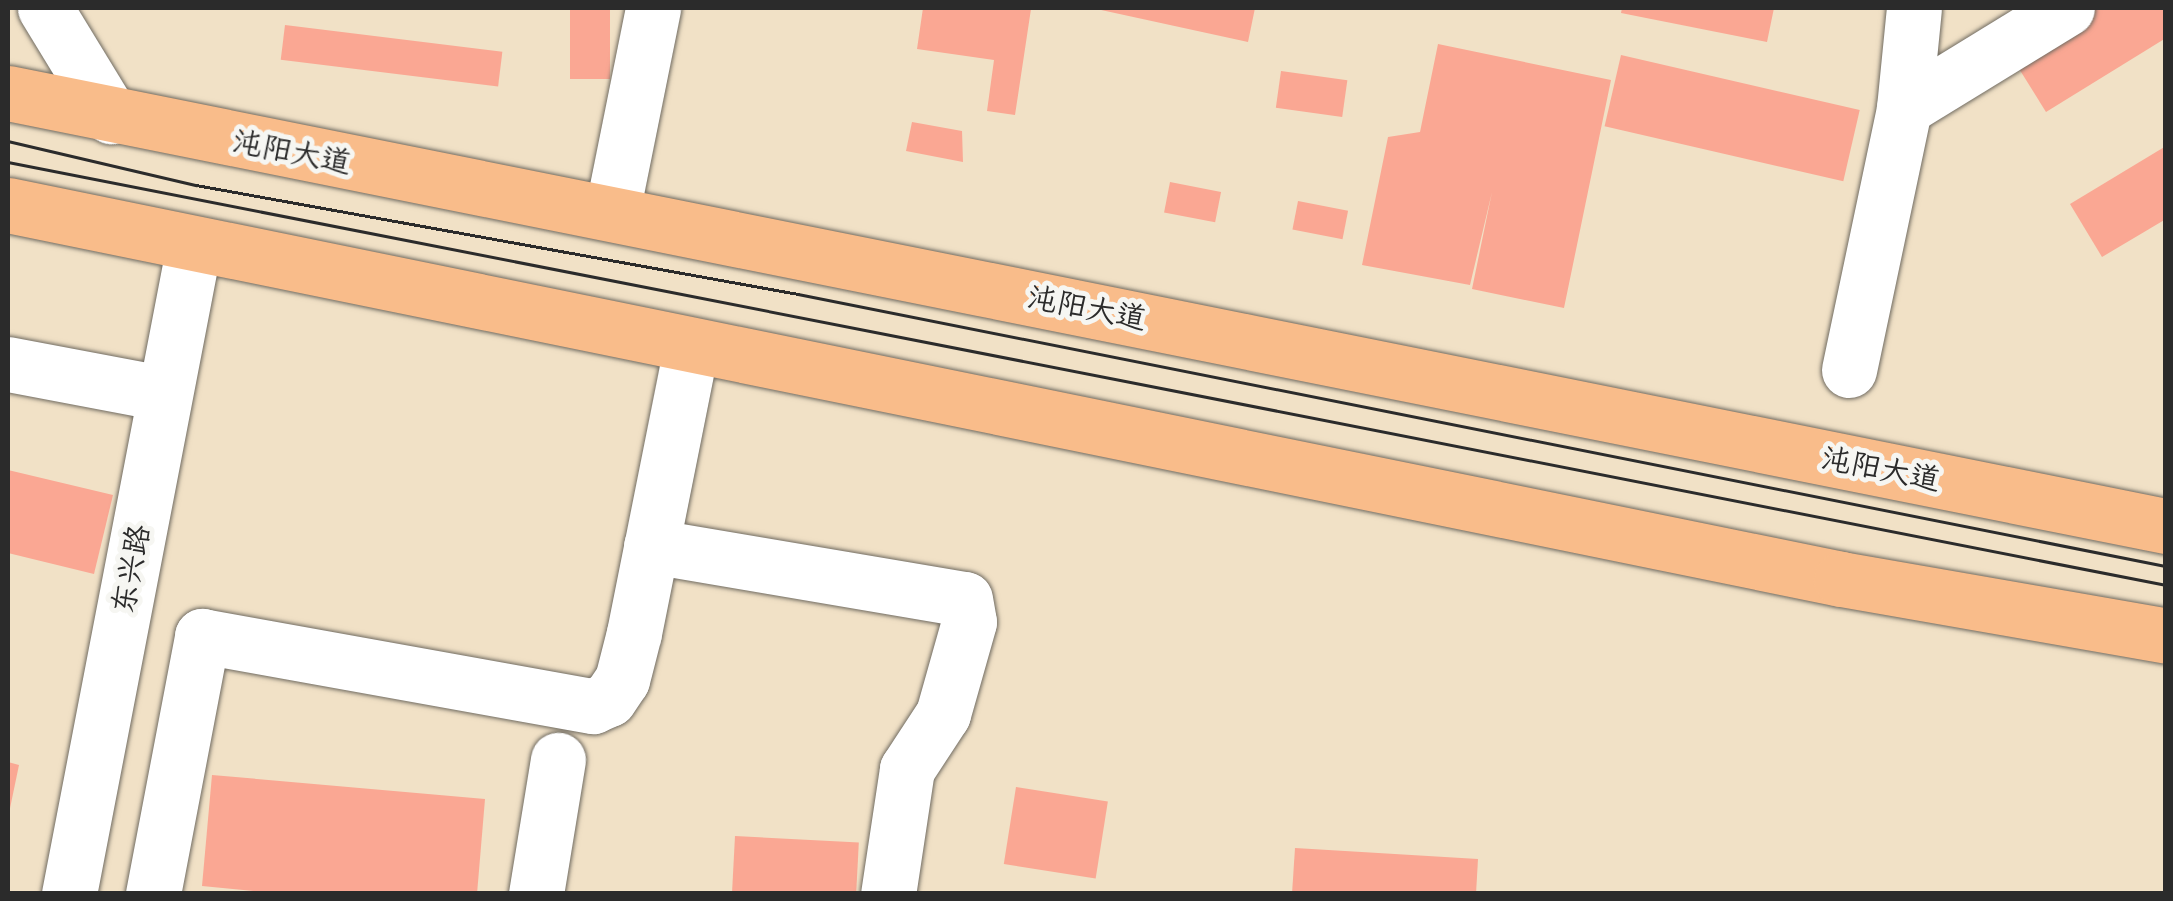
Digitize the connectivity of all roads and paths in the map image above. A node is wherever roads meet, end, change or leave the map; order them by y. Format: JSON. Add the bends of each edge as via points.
{"nodes":[{"id":1,"x":45,"y":8,"type":"edge"},
{"id":2,"x":654,"y":8,"type":"edge"},
{"id":3,"x":1914,"y":8,"type":"edge"},
{"id":4,"x":2067,"y":8,"type":"edge"},
{"id":5,"x":8,"y":93,"type":"edge"},
{"id":6,"x":1904,"y":108,"type":"junction"},
{"id":7,"x":111,"y":116,"type":"junction"},
{"id":8,"x":8,"y":205,"type":"edge"},
{"id":9,"x":612,"y":212,"type":"junction"},
{"id":10,"x":194,"y":245,"type":"junction"},
{"id":11,"x":692,"y":349,"type":"junction"},
{"id":12,"x":8,"y":364,"type":"edge"},
{"id":13,"x":1848,"y":370,"type":"dead end"},
{"id":14,"x":162,"y":393,"type":"junction"},
{"id":15,"x":2166,"y":526,"type":"edge"},
{"id":16,"x":651,"y":546,"type":"junction"},
{"id":17,"x":2166,"y":636,"type":"edge"},
{"id":18,"x":558,"y":760,"type":"dead end"},
{"id":19,"x":70,"y":894,"type":"edge"},
{"id":20,"x":153,"y":894,"type":"edge"},
{"id":21,"x":536,"y":894,"type":"edge"},
{"id":22,"x":888,"y":894,"type":"edge"}],
"edges":[{"from":1,"to":7,"type":"street"},
{"from":2,"to":9,"type":"street"},
{"from":3,"to":6,"type":"street"},
{"from":4,"to":6,"type":"street"},
{"from":5,"to":7,"type":"main road","name":"沌阳大道"},
{"from":6,"to":13,"type":"street"},
{"from":7,"to":9,"type":"main road","name":"沌阳大道"},
{"from":8,"to":10,"type":"main road"},
{"from":9,"to":15,"type":"main road","name":"沌阳大道"},
{"from":10,"to":11,"type":"main road"},
{"from":10,"to":14,"type":"street","name":"东兴路"},
{"from":11,"to":16,"type":"street"},
{"from":11,"to":17,"type":"main road","via":[[1841,579]]},
{"from":12,"to":14,"type":"street"},
{"from":14,"to":19,"type":"street","name":"东兴路"},
{"from":16,"to":20,"type":"street","via":[[622,680],[609,699],[592,706],[202,636]]},
{"from":16,"to":22,"type":"street","via":[[965,599],[969,622],[943,714],[907,769]]},
{"from":18,"to":21,"type":"street"}]}
